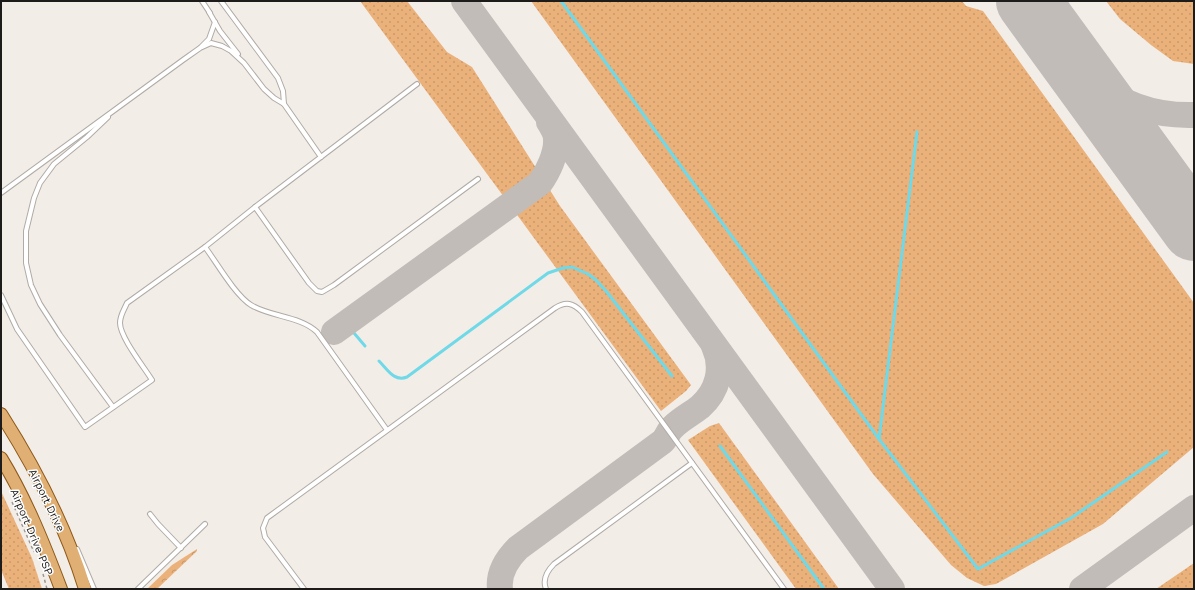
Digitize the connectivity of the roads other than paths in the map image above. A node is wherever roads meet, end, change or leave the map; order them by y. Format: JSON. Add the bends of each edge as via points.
{"nodes":[{"id":1,"x":202,"y":1,"type":"edge"},
{"id":2,"x":221,"y":1,"type":"edge"},
{"id":3,"x":215,"y":23,"type":"junction"},
{"id":4,"x":199,"y":48,"type":"junction"},
{"id":5,"x":244,"y":63,"type":"junction"},
{"id":6,"x":417,"y":84,"type":"dead end"},
{"id":7,"x":284,"y":104,"type":"junction"},
{"id":8,"x":115,"y":109,"type":"junction"},
{"id":9,"x":321,"y":156,"type":"junction"},
{"id":10,"x":478,"y":179,"type":"dead end"},
{"id":11,"x":1,"y":193,"type":"edge"},
{"id":12,"x":255,"y":207,"type":"junction"},
{"id":13,"x":205,"y":247,"type":"junction"},
{"id":14,"x":1,"y":295,"type":"edge"},
{"id":15,"x":113,"y":407,"type":"junction"},
{"id":16,"x":1,"y":414,"type":"edge"},
{"id":17,"x":387,"y":430,"type":"junction"},
{"id":18,"x":1,"y":458,"type":"edge"},
{"id":19,"x":692,"y":463,"type":"junction"},
{"id":20,"x":54,"y":510,"type":"junction"},
{"id":21,"x":150,"y":514,"type":"dead end"},
{"id":22,"x":205,"y":524,"type":"dead end"},
{"id":23,"x":181,"y":548,"type":"junction"},
{"id":24,"x":60,"y":589,"type":"edge"},
{"id":25,"x":85,"y":589,"type":"edge"},
{"id":26,"x":94,"y":589,"type":"edge"},
{"id":27,"x":138,"y":589,"type":"edge"},
{"id":28,"x":304,"y":589,"type":"edge"},
{"id":29,"x":546,"y":589,"type":"edge"},
{"id":30,"x":784,"y":589,"type":"edge"}],
"edges":[{"from":1,"to":3,"type":"lane"},
{"from":2,"to":7,"type":"lane","via":[[278,78]]},
{"from":3,"to":4,"type":"lane","via":[[209,38]]},
{"from":3,"to":5,"type":"lane"},
{"from":4,"to":5,"type":"lane","via":[[212,43],[222,46]]},
{"from":4,"to":8,"type":"lane"},
{"from":5,"to":7,"type":"lane","via":[[264,89]]},
{"from":6,"to":9,"type":"lane"},
{"from":7,"to":9,"type":"lane"},
{"from":8,"to":11,"type":"lane"},
{"from":8,"to":15,"type":"lane","via":[[87,137],[54,164],[40,183],[26,231],[26,263],[31,285],[40,304]]},
{"from":9,"to":12,"type":"lane"},
{"from":10,"to":12,"type":"lane","via":[[322,292],[317,291],[309,283]]},
{"from":12,"to":13,"type":"lane"},
{"from":13,"to":15,"type":"lane","via":[[127,303],[120,324],[122,334],[152,380]]},
{"from":13,"to":17,"type":"lane","via":[[247,303],[304,324],[317,332]]},
{"from":14,"to":15,"type":"lane","via":[[17,329],[85,427]]},
{"from":16,"to":20,"type":"main road","name":"Airport Drive"},
{"from":17,"to":19,"type":"lane","via":[[555,308],[567,303],[582,312]]},
{"from":17,"to":28,"type":"lane","via":[[267,518],[264,523],[265,537]]},
{"from":18,"to":24,"type":"main road","name":"Airport Drive","via":[[19,489],[38,531]]},
{"from":19,"to":29,"type":"lane","via":[[554,564],[546,575]]},
{"from":19,"to":30,"type":"lane"},
{"from":20,"to":25,"type":"main road","name":"Airport Drive"},
{"from":20,"to":26,"type":"lane","via":[[80,554]]},
{"from":21,"to":23,"type":"lane"},
{"from":22,"to":23,"type":"lane"},
{"from":23,"to":27,"type":"lane"}]}
